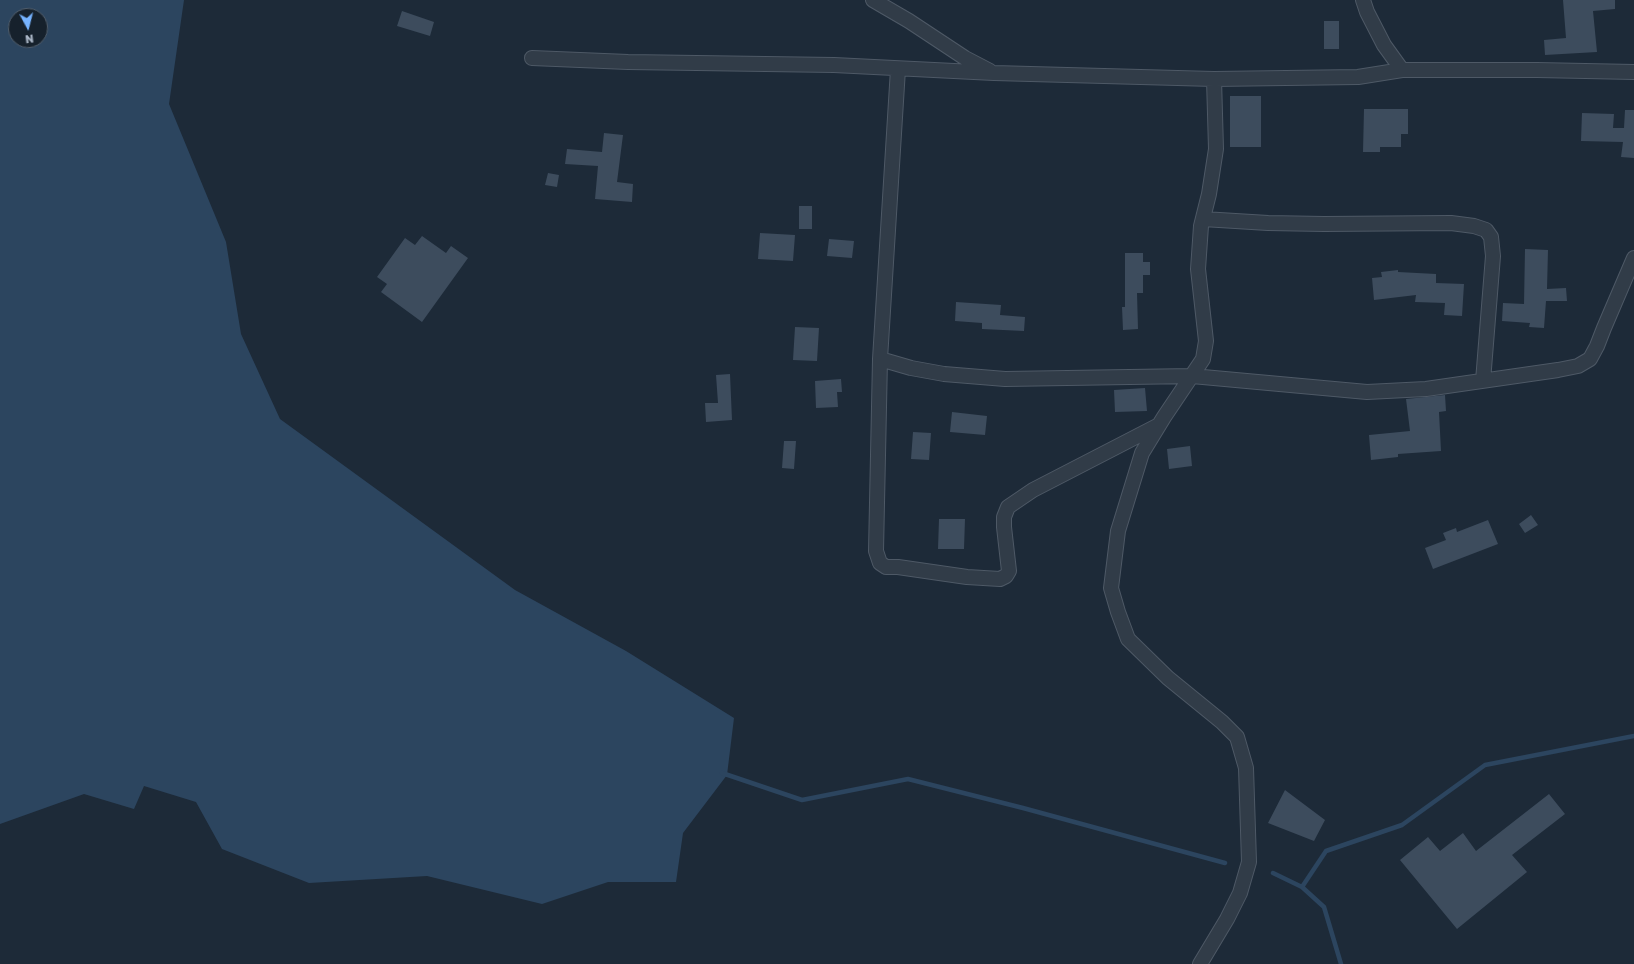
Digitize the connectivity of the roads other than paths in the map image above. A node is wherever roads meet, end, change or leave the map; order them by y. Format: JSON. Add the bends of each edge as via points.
{"nodes":[{"id":1,"x":873,"y":0,"type":"edge"},
{"id":2,"x":1363,"y":0,"type":"edge"},
{"id":3,"x":532,"y":58,"type":"dead end"},
{"id":4,"x":898,"y":69,"type":"junction"},
{"id":5,"x":1402,"y":70,"type":"junction"},
{"id":6,"x":1634,"y":72,"type":"edge"},
{"id":7,"x":994,"y":73,"type":"junction"},
{"id":8,"x":1214,"y":79,"type":"junction"},
{"id":9,"x":1203,"y":219,"type":"junction"},
{"id":10,"x":1634,"y":258,"type":"edge"},
{"id":11,"x":880,"y":360,"type":"junction"},
{"id":12,"x":1192,"y":376,"type":"junction"},
{"id":13,"x":1483,"y":381,"type":"junction"},
{"id":14,"x":1159,"y":426,"type":"junction"},
{"id":15,"x":1200,"y":964,"type":"edge"}],
"edges":[{"from":1,"to":7,"type":"street","via":[[965,58]]},
{"from":2,"to":5,"type":"street","via":[[1384,44]]},
{"from":3,"to":4,"type":"street","via":[[834,65]]},
{"from":4,"to":7,"type":"street"},
{"from":4,"to":11,"type":"street"},
{"from":5,"to":6,"type":"street"},
{"from":5,"to":8,"type":"street","via":[[1358,77]]},
{"from":7,"to":8,"type":"street"},
{"from":8,"to":9,"type":"street","via":[[1216,149]]},
{"from":9,"to":12,"type":"street","via":[[1198,269],[1206,341],[1203,360]]},
{"from":9,"to":13,"type":"street","via":[[1316,224],[1452,223],[1486,230],[1491,237],[1493,256]]},
{"from":10,"to":13,"type":"street","via":[[1590,359],[1578,366]]},
{"from":11,"to":12,"type":"street","via":[[944,374],[1005,379]]},
{"from":11,"to":14,"type":"street","via":[[876,551],[880,563],[886,566],[967,577],[1000,579],[1006,576],[1009,571],[1004,518],[1008,507],[1033,490]]},
{"from":12,"to":13,"type":"street","via":[[1367,392],[1426,389]]},
{"from":12,"to":14,"type":"street"},
{"from":14,"to":15,"type":"street","via":[[1142,453],[1129,492],[1118,531],[1111,588],[1128,639],[1168,678],[1237,737],[1246,768],[1249,862],[1240,893]]}]}
